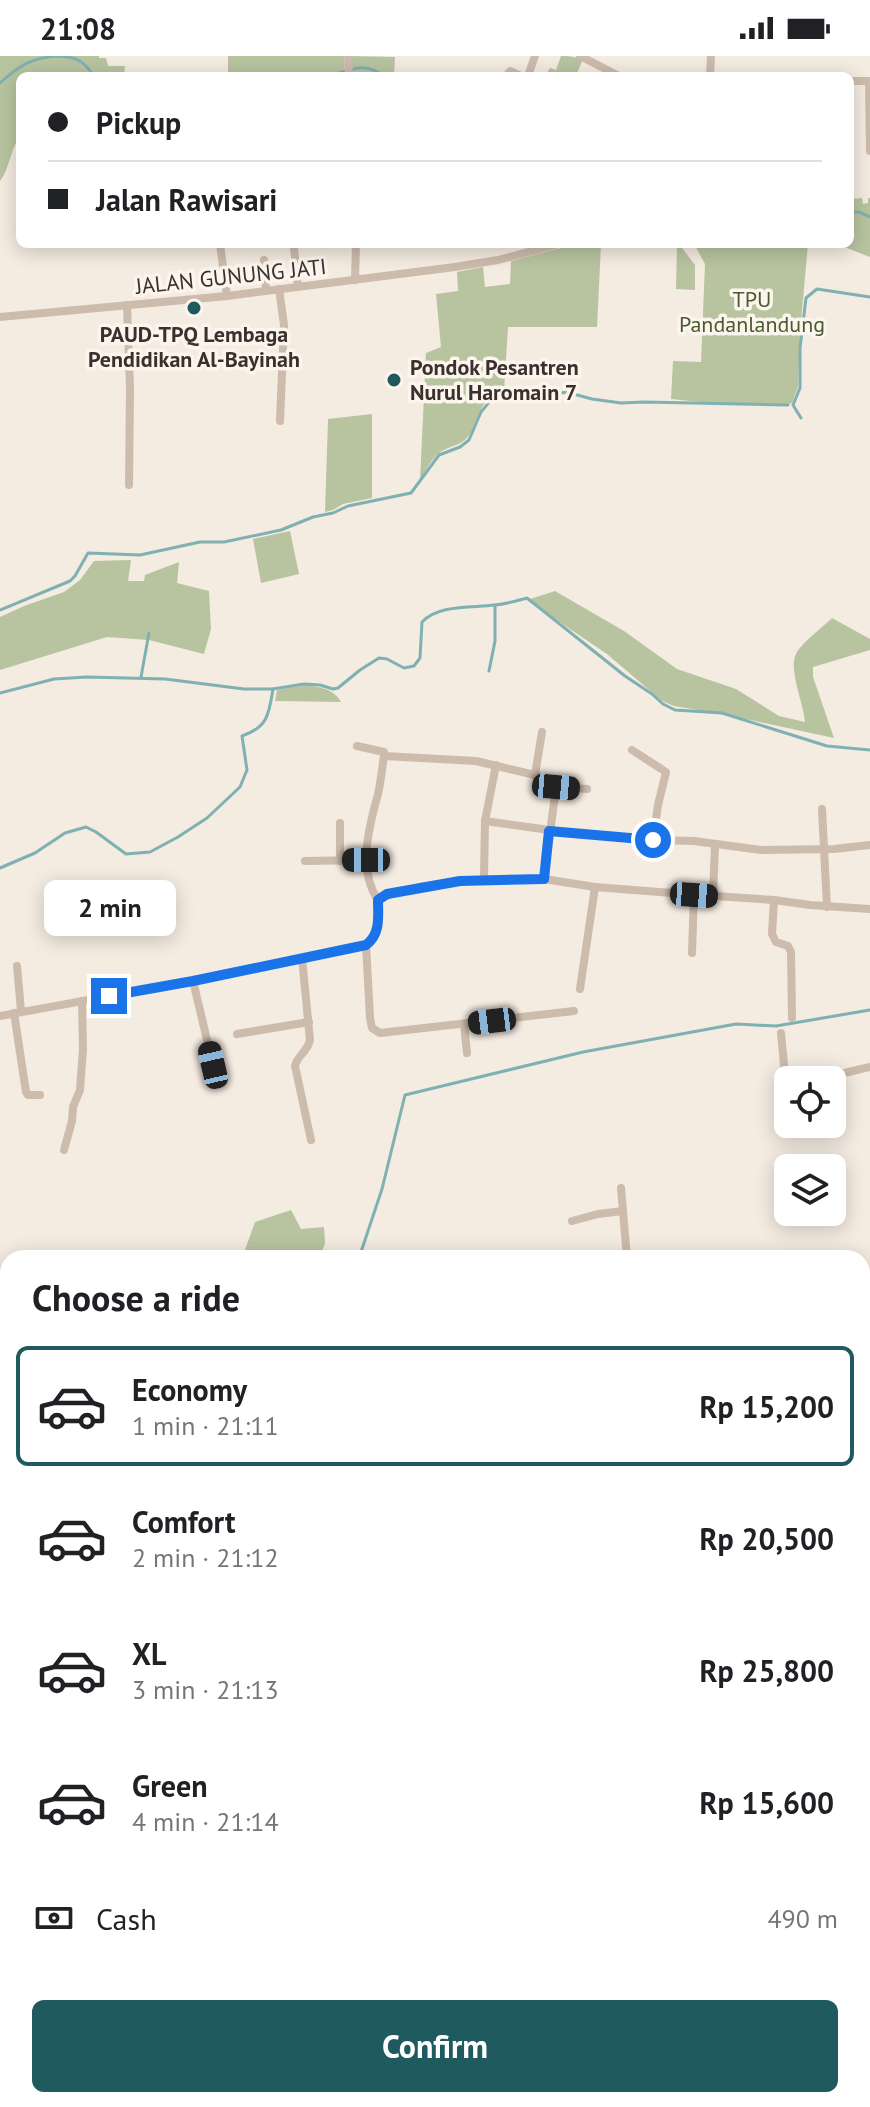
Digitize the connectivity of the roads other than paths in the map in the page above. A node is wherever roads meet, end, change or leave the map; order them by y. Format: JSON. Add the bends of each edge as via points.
{"nodes":[{"id":1,"x":580,"y":56,"type":"edge"},
{"id":2,"x":611,"y":72,"type":"edge"},
{"id":3,"x":870,"y":81,"type":"edge"},
{"id":4,"x":870,"y":151,"type":"edge"},
{"id":5,"x":221,"y":248,"type":"edge"},
{"id":6,"x":294,"y":248,"type":"dead end"},
{"id":7,"x":356,"y":248,"type":"edge"},
{"id":8,"x":544,"y":248,"type":"edge"},
{"id":9,"x":264,"y":260,"type":"dead end"},
{"id":10,"x":355,"y":280,"type":"junction"},
{"id":11,"x":298,"y":287,"type":"junction"},
{"id":12,"x":279,"y":289,"type":"junction"},
{"id":13,"x":266,"y":291,"type":"junction"},
{"id":14,"x":227,"y":296,"type":"junction"},
{"id":15,"x":127,"y":305,"type":"junction"},
{"id":16,"x":0,"y":317,"type":"edge"},
{"id":17,"x":280,"y":421,"type":"dead end"},
{"id":18,"x":129,"y":485,"type":"dead end"},
{"id":19,"x":542,"y":732,"type":"dead end"},
{"id":20,"x":357,"y":746,"type":"dead end"},
{"id":21,"x":632,"y":750,"type":"dead end"},
{"id":22,"x":384,"y":756,"type":"junction"},
{"id":23,"x":496,"y":765,"type":"junction"},
{"id":24,"x":535,"y":775,"type":"junction"},
{"id":25,"x":556,"y":787,"type":"junction"},
{"id":26,"x":587,"y":789,"type":"dead end"},
{"id":27,"x":822,"y":809,"type":"dead end"},
{"id":28,"x":485,"y":821,"type":"junction"},
{"id":29,"x":340,"y":823,"type":"dead end"},
{"id":30,"x":549,"y":831,"type":"junction"},
{"id":31,"x":653,"y":840,"type":"junction"},
{"id":32,"x":715,"y":845,"type":"junction"},
{"id":33,"x":870,"y":845,"type":"edge"},
{"id":34,"x":825,"y":849,"type":"junction"},
{"id":35,"x":366,"y":860,"type":"junction"},
{"id":36,"x":305,"y":861,"type":"dead end"},
{"id":37,"x":340,"y":861,"type":"junction"},
{"id":38,"x":484,"y":879,"type":"junction"},
{"id":39,"x":544,"y":879,"type":"junction"},
{"id":40,"x":595,"y":887,"type":"junction"},
{"id":41,"x":694,"y":895,"type":"junction"},
{"id":42,"x":713,"y":896,"type":"junction"},
{"id":43,"x":378,"y":900,"type":"junction"},
{"id":44,"x":774,"y":900,"type":"junction"},
{"id":45,"x":827,"y":907,"type":"junction"},
{"id":46,"x":870,"y":909,"type":"edge"},
{"id":47,"x":366,"y":945,"type":"junction"},
{"id":48,"x":692,"y":953,"type":"dead end"},
{"id":49,"x":302,"y":958,"type":"junction"},
{"id":50,"x":17,"y":966,"type":"dead end"},
{"id":51,"x":193,"y":981,"type":"junction"},
{"id":52,"x":580,"y":989,"type":"dead end"},
{"id":53,"x":82,"y":1001,"type":"junction"},
{"id":54,"x":574,"y":1011,"type":"dead end"},
{"id":55,"x":18,"y":1012,"type":"junction"},
{"id":56,"x":0,"y":1016,"type":"edge"},
{"id":57,"x":792,"y":1018,"type":"dead end"},
{"id":58,"x":309,"y":1022,"type":"junction"},
{"id":59,"x":464,"y":1024,"type":"junction"},
{"id":60,"x":781,"y":1033,"type":"dead end"},
{"id":61,"x":237,"y":1034,"type":"dead end"},
{"id":62,"x":467,"y":1053,"type":"dead end"},
{"id":63,"x":213,"y":1065,"type":"dead end"},
{"id":64,"x":784,"y":1066,"type":"edge"},
{"id":65,"x":870,"y":1067,"type":"edge"},
{"id":66,"x":846,"y":1073,"type":"edge"},
{"id":67,"x":40,"y":1095,"type":"dead end"},
{"id":68,"x":311,"y":1140,"type":"dead end"},
{"id":69,"x":64,"y":1150,"type":"dead end"},
{"id":70,"x":621,"y":1188,"type":"dead end"},
{"id":71,"x":623,"y":1211,"type":"junction"},
{"id":72,"x":572,"y":1221,"type":"dead end"},
{"id":73,"x":626,"y":1250,"type":"edge"}],
"edges":[{"from":1,"to":2,"type":"street"},
{"from":3,"to":4,"type":"street"},
{"from":5,"to":14,"type":"street"},
{"from":6,"to":11,"type":"street"},
{"from":7,"to":10,"type":"street"},
{"from":8,"to":10,"type":"street","name":"JALAN GUNUNG JATI","via":[[498,260]]},
{"from":9,"to":13,"type":"street"},
{"from":10,"to":11,"type":"street","name":"JALAN GUNUNG JATI"},
{"from":11,"to":12,"type":"street","name":"JALAN GUNUNG JATI"},
{"from":12,"to":13,"type":"street","name":"JALAN GUNUNG JATI"},
{"from":12,"to":17,"type":"street","via":[[284,325]]},
{"from":13,"to":14,"type":"street","name":"JALAN GUNUNG JATI"},
{"from":14,"to":15,"type":"street","name":"JALAN GUNUNG JATI"},
{"from":15,"to":16,"type":"street","name":"JALAN GUNUNG JATI"},
{"from":15,"to":18,"type":"street"},
{"from":19,"to":24,"type":"street"},
{"from":20,"to":22,"type":"street"},
{"from":21,"to":31,"type":"street","via":[[666,772]]},
{"from":22,"to":23,"type":"street"},
{"from":22,"to":35,"type":"street"},
{"from":23,"to":24,"type":"street"},
{"from":23,"to":28,"type":"street"},
{"from":24,"to":25,"type":"street"},
{"from":25,"to":26,"type":"street"},
{"from":25,"to":30,"type":"street"},
{"from":27,"to":34,"type":"street"},
{"from":28,"to":30,"type":"street"},
{"from":28,"to":38,"type":"street"},
{"from":29,"to":37,"type":"street"},
{"from":30,"to":31,"type":"street"},
{"from":30,"to":39,"type":"street"},
{"from":31,"to":32,"type":"street"},
{"from":32,"to":34,"type":"street"},
{"from":32,"to":42,"type":"street"},
{"from":33,"to":34,"type":"street"},
{"from":34,"to":45,"type":"street"},
{"from":35,"to":37,"type":"street"},
{"from":35,"to":43,"type":"street"},
{"from":36,"to":37,"type":"street"},
{"from":38,"to":39,"type":"street"},
{"from":38,"to":43,"type":"street","via":[[419,887]]},
{"from":39,"to":40,"type":"street"},
{"from":40,"to":41,"type":"street"},
{"from":40,"to":52,"type":"street"},
{"from":41,"to":42,"type":"street"},
{"from":41,"to":48,"type":"street"},
{"from":42,"to":44,"type":"street"},
{"from":43,"to":47,"type":"street","via":[[377,933]]},
{"from":44,"to":45,"type":"street"},
{"from":44,"to":57,"type":"street","via":[[772,934],[791,952]]},
{"from":45,"to":46,"type":"street"},
{"from":47,"to":49,"type":"street"},
{"from":47,"to":59,"type":"street","via":[[372,1028],[380,1033]]},
{"from":49,"to":51,"type":"street"},
{"from":49,"to":58,"type":"street"},
{"from":50,"to":55,"type":"street"},
{"from":51,"to":53,"type":"street"},
{"from":51,"to":63,"type":"street"},
{"from":53,"to":55,"type":"street"},
{"from":53,"to":69,"type":"street","via":[[80,1090]]},
{"from":54,"to":59,"type":"street"},
{"from":55,"to":56,"type":"street"},
{"from":55,"to":67,"type":"street","via":[[26,1092]]},
{"from":58,"to":61,"type":"street"},
{"from":58,"to":68,"type":"street","via":[[309,1045],[295,1066]]},
{"from":59,"to":62,"type":"street"},
{"from":60,"to":64,"type":"street"},
{"from":65,"to":66,"type":"street"},
{"from":70,"to":71,"type":"street"},
{"from":71,"to":72,"type":"street"},
{"from":71,"to":73,"type":"street"}]}
